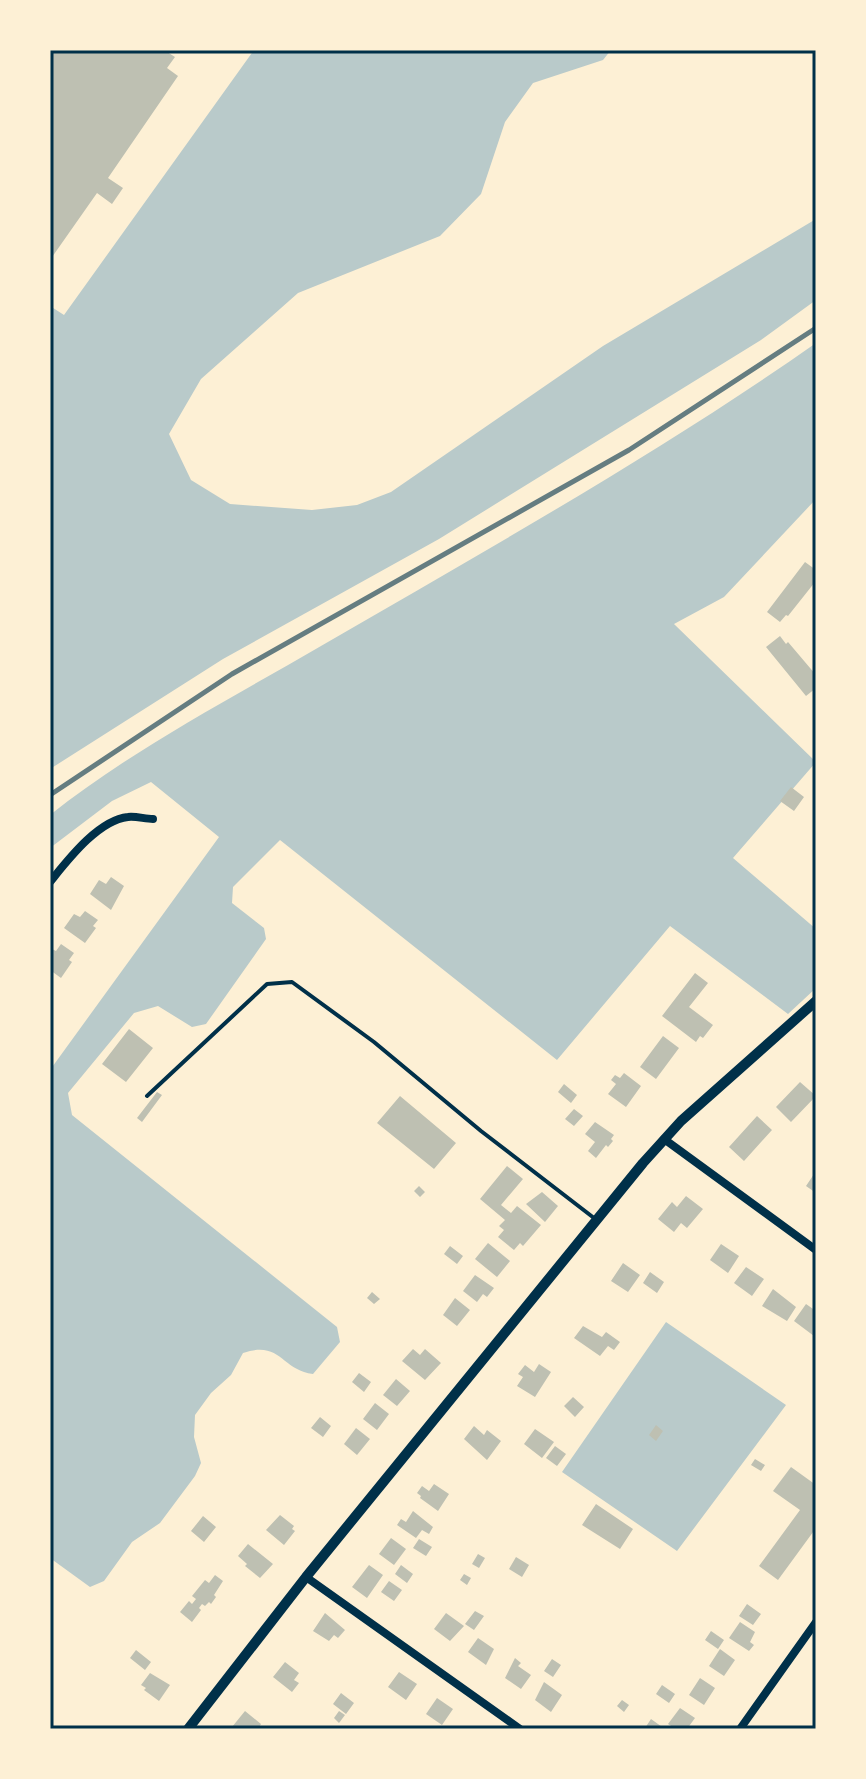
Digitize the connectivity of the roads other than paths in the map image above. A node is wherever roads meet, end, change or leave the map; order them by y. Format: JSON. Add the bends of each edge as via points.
{"nodes":[{"id":1,"x":153,"y":819,"type":"dead end"},
{"id":2,"x":50,"y":882,"type":"edge"},
{"id":3,"x":816,"y":1001,"type":"edge"},
{"id":4,"x":147,"y":1096,"type":"dead end"},
{"id":5,"x":664,"y":1139,"type":"junction"},
{"id":6,"x":596,"y":1219,"type":"junction"},
{"id":7,"x":816,"y":1250,"type":"edge"},
{"id":8,"x":306,"y":1577,"type":"junction"},
{"id":9,"x":816,"y":1622,"type":"edge"},
{"id":10,"x":188,"y":1729,"type":"edge"},
{"id":11,"x":520,"y":1729,"type":"edge"},
{"id":12,"x":740,"y":1729,"type":"edge"}],
"edges":[{"from":1,"to":2,"type":"street","via":[[117,820],[93,835]]},
{"from":3,"to":5,"type":"street"},
{"from":4,"to":6,"type":"lane","via":[[267,984],[292,982]]},
{"from":5,"to":6,"type":"street"},
{"from":5,"to":7,"type":"street"},
{"from":6,"to":8,"type":"street"},
{"from":8,"to":10,"type":"street"},
{"from":8,"to":11,"type":"street"},
{"from":9,"to":12,"type":"street"}]}
